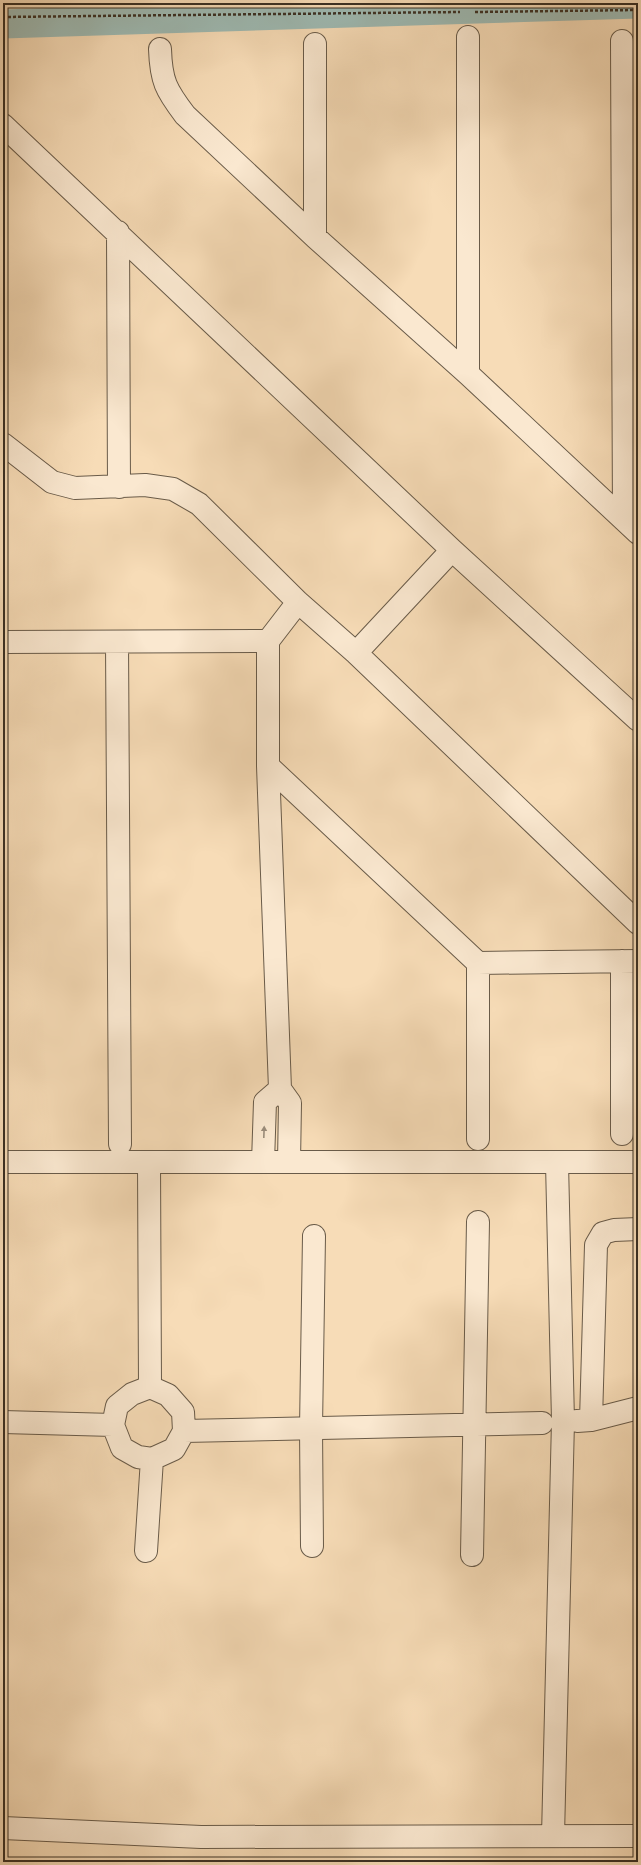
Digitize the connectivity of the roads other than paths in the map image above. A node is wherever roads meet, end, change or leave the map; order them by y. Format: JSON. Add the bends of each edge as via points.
{"nodes":[{"id":1,"x":468,"y":37,"type":"dead end"},
{"id":2,"x":622,"y":41,"type":"dead end"},
{"id":3,"x":315,"y":44,"type":"dead end"},
{"id":4,"x":160,"y":49,"type":"dead end"},
{"id":5,"x":3,"y":125,"type":"edge"},
{"id":6,"x":118,"y":232,"type":"junction"},
{"id":7,"x":315,"y":237,"type":"junction"},
{"id":8,"x":468,"y":374,"type":"junction"},
{"id":9,"x":3,"y":444,"type":"edge"},
{"id":10,"x":119,"y":486,"type":"junction"},
{"id":11,"x":631,"y":527,"type":"edge"},
{"id":12,"x":452,"y":550,"type":"junction"},
{"id":13,"x":298,"y":602,"type":"junction"},
{"id":14,"x":3,"y":642,"type":"edge"},
{"id":15,"x":117,"y":642,"type":"junction"},
{"id":16,"x":268,"y":642,"type":"junction"},
{"id":17,"x":356,"y":653,"type":"junction"},
{"id":18,"x":638,"y":720,"type":"edge"},
{"id":19,"x":268,"y":766,"type":"junction"},
{"id":20,"x":638,"y":923,"type":"edge"},
{"id":21,"x":630,"y":961,"type":"edge"},
{"id":22,"x":478,"y":963,"type":"junction"},
{"id":23,"x":280,"y":1089,"type":"junction"},
{"id":24,"x":622,"y":1134,"type":"dead end"},
{"id":25,"x":478,"y":1139,"type":"dead end"},
{"id":26,"x":120,"y":1144,"type":"dead end"},
{"id":27,"x":3,"y":1162,"type":"edge"},
{"id":28,"x":149,"y":1162,"type":"junction"},
{"id":29,"x":263,"y":1162,"type":"junction"},
{"id":30,"x":289,"y":1162,"type":"junction"},
{"id":31,"x":638,"y":1162,"type":"edge"},
{"id":32,"x":558,"y":1163,"type":"junction"},
{"id":33,"x":478,"y":1222,"type":"dead end"},
{"id":34,"x":638,"y":1228,"type":"edge"},
{"id":35,"x":314,"y":1236,"type":"dead end"},
{"id":36,"x":150,"y":1388,"type":"junction"},
{"id":37,"x":638,"y":1408,"type":"edge"},
{"id":38,"x":591,"y":1420,"type":"junction"},
{"id":39,"x":563,"y":1421,"type":"junction"},
{"id":40,"x":3,"y":1422,"type":"edge"},
{"id":41,"x":542,"y":1422,"type":"dead end"},
{"id":42,"x":474,"y":1424,"type":"junction"},
{"id":43,"x":113,"y":1425,"type":"junction"},
{"id":44,"x":311,"y":1428,"type":"junction"},
{"id":45,"x":184,"y":1431,"type":"junction"},
{"id":46,"x":152,"y":1459,"type":"junction"},
{"id":47,"x":312,"y":1546,"type":"dead end"},
{"id":48,"x":146,"y":1551,"type":"dead end"},
{"id":49,"x":472,"y":1555,"type":"dead end"},
{"id":50,"x":3,"y":1828,"type":"edge"},
{"id":51,"x":553,"y":1836,"type":"junction"},
{"id":52,"x":638,"y":1836,"type":"edge"}],
"edges":[{"from":1,"to":8,"type":"street"},
{"from":2,"to":11,"type":"street"},
{"from":3,"to":7,"type":"street"},
{"from":4,"to":7,"type":"street","via":[[161,71],[168,93],[185,115]]},
{"from":5,"to":6,"type":"street"},
{"from":6,"to":10,"type":"street"},
{"from":6,"to":12,"type":"street"},
{"from":7,"to":8,"type":"street"},
{"from":8,"to":11,"type":"street"},
{"from":9,"to":10,"type":"street","via":[[52,482],[75,488]]},
{"from":10,"to":13,"type":"street","via":[[173,488],[199,504]]},
{"from":12,"to":17,"type":"street"},
{"from":12,"to":18,"type":"street"},
{"from":13,"to":16,"type":"street"},
{"from":13,"to":17,"type":"street"},
{"from":14,"to":15,"type":"street"},
{"from":15,"to":16,"type":"street"},
{"from":15,"to":26,"type":"street"},
{"from":16,"to":19,"type":"street"},
{"from":17,"to":20,"type":"street"},
{"from":19,"to":22,"type":"street"},
{"from":19,"to":23,"type":"street"},
{"from":21,"to":22,"type":"street"},
{"from":21,"to":24,"type":"street"},
{"from":22,"to":25,"type":"street"},
{"from":29,"to":23,"type":"street","one_way":true,"via":[[265,1102]]},
{"from":23,"to":30,"type":"street","via":[[290,1103]]},
{"from":27,"to":28,"type":"street"},
{"from":28,"to":29,"type":"street"},
{"from":28,"to":36,"type":"street"},
{"from":29,"to":30,"type":"street"},
{"from":30,"to":32,"type":"street"},
{"from":31,"to":32,"type":"street"},
{"from":32,"to":39,"type":"street"},
{"from":33,"to":42,"type":"street"},
{"from":34,"to":38,"type":"street","via":[[604,1233],[596,1245]]},
{"from":35,"to":44,"type":"street"},
{"from":36,"to":43,"type":"street","via":[[132,1394],[117,1406]]},
{"from":36,"to":45,"type":"street","via":[[168,1395],[183,1412]]},
{"from":37,"to":38,"type":"street"},
{"from":38,"to":39,"type":"street"},
{"from":39,"to":51,"type":"street"},
{"from":40,"to":43,"type":"street"},
{"from":41,"to":42,"type":"street"},
{"from":42,"to":44,"type":"street"},
{"from":42,"to":49,"type":"street"},
{"from":43,"to":46,"type":"street","via":[[122,1448],[138,1457]]},
{"from":44,"to":45,"type":"street"},
{"from":44,"to":47,"type":"street"},
{"from":45,"to":46,"type":"street","via":[[174,1449]]},
{"from":46,"to":48,"type":"street"},
{"from":50,"to":51,"type":"street","via":[[201,1837]]},
{"from":51,"to":52,"type":"street"}]}
